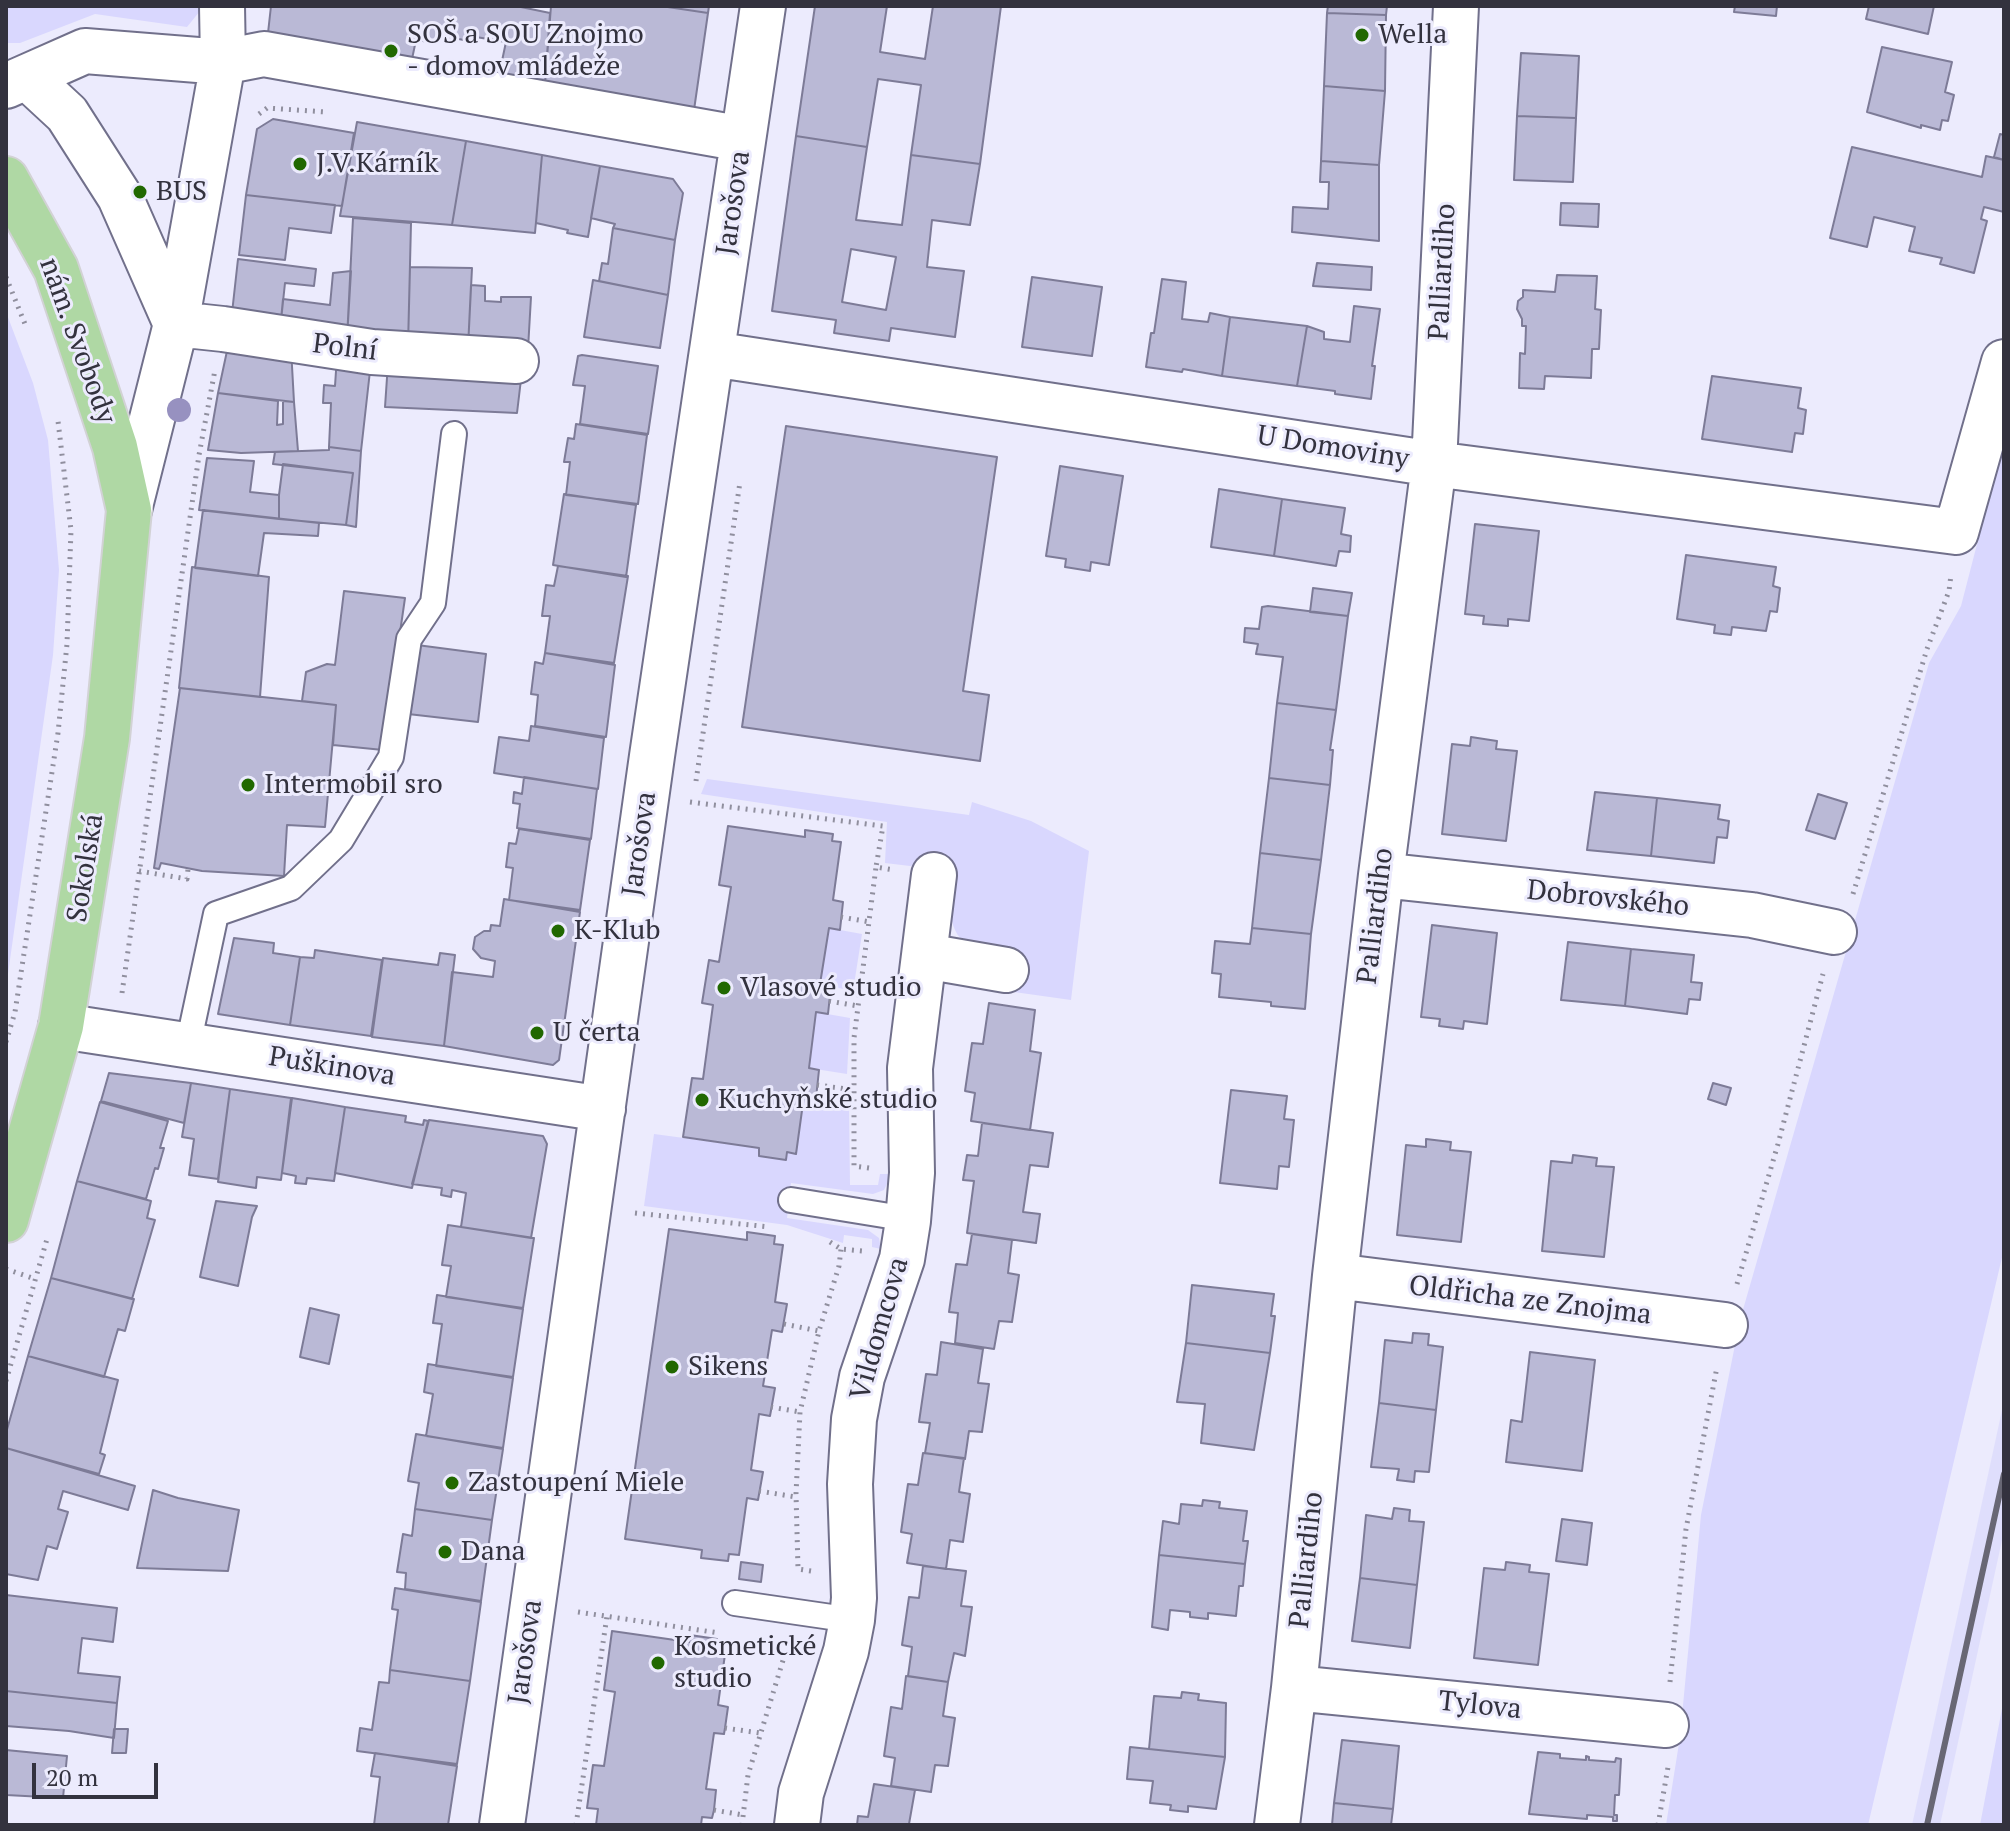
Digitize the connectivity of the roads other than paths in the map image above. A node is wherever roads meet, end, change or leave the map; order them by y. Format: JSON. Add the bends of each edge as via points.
{"nodes":[{"id":1,"x":222,"y":6,"type":"edge"},
{"id":2,"x":763,"y":6,"type":"edge"},
{"id":3,"x":1456,"y":6,"type":"edge"},
{"id":4,"x":223,"y":62,"type":"junction"},
{"id":5,"x":16,"y":81,"type":"edge"},
{"id":6,"x":743,"y":139,"type":"junction"},
{"id":7,"x":6,"y":179,"type":"edge"},
{"id":8,"x":176,"y":324,"type":"junction"},
{"id":9,"x":712,"y":354,"type":"junction"},
{"id":10,"x":516,"y":361,"type":"dead end"},
{"id":11,"x":2004,"y":362,"type":"edge"},
{"id":12,"x":454,"y":434,"type":"dead end"},
{"id":13,"x":1434,"y":464,"type":"junction"},
{"id":14,"x":129,"y":510,"type":"junction"},
{"id":15,"x":934,"y":875,"type":"road end"},
{"id":16,"x":1381,"y":875,"type":"junction"},
{"id":17,"x":1834,"y":932,"type":"road end"},
{"id":18,"x":925,"y":956,"type":"junction"},
{"id":19,"x":1006,"y":970,"type":"dead end"},
{"id":20,"x":61,"y":1026,"type":"junction"},
{"id":21,"x":188,"y":1045,"type":"junction"},
{"id":22,"x":603,"y":1109,"type":"junction"},
{"id":23,"x":791,"y":1200,"type":"dead end"},
{"id":24,"x":6,"y":1220,"type":"edge"},
{"id":25,"x":905,"y":1239,"type":"junction"},
{"id":26,"x":1335,"y":1276,"type":"junction"},
{"id":27,"x":1725,"y":1325,"type":"dead end"},
{"id":28,"x":735,"y":1603,"type":"dead end"},
{"id":29,"x":849,"y":1636,"type":"junction"},
{"id":30,"x":1294,"y":1688,"type":"junction"},
{"id":31,"x":1666,"y":1725,"type":"road end"},
{"id":32,"x":502,"y":1825,"type":"edge"},
{"id":33,"x":797,"y":1825,"type":"edge"},
{"id":34,"x":1277,"y":1825,"type":"edge"}],
"edges":[{"from":1,"to":4,"type":"street"},
{"from":2,"to":6,"type":"street","name":"Jarošova"},
{"from":3,"to":13,"type":"street","name":"Palliardiho"},
{"from":4,"to":5,"type":"street","via":[[85,51]]},
{"from":4,"to":6,"type":"street","via":[[264,54]]},
{"from":4,"to":8,"type":"street"},
{"from":5,"to":8,"type":"street","via":[[67,114],[120,197]]},
{"from":6,"to":9,"type":"street","name":"Jarošova"},
{"from":7,"to":14,"type":"main road","name":"nám. Svobody","via":[[56,269],[115,447]]},
{"from":8,"to":10,"type":"street","name":"Polní","via":[[372,352]]},
{"from":8,"to":14,"type":"street"},
{"from":9,"to":13,"type":"street","name":"U Domoviny"},
{"from":9,"to":22,"type":"street","name":"Jarošova"},
{"from":11,"to":13,"type":"street","name":"U Domoviny","via":[[1956,532]]},
{"from":12,"to":21,"type":"lane","via":[[433,603],[409,639],[391,757],[341,840],[291,888],[216,914]]},
{"from":13,"to":16,"type":"street","name":"Palliardiho"},
{"from":14,"to":20,"type":"main road","name":"Sokolská","via":[[107,738]]},
{"from":15,"to":18,"type":"street","name":"Vildomcova"},
{"from":16,"to":17,"type":"street","name":"Dobrovského","via":[[1752,915]]},
{"from":16,"to":26,"type":"street","name":"Palliardiho"},
{"from":18,"to":19,"type":"street"},
{"from":18,"to":25,"type":"street","name":"Vildomcova","via":[[910,1068],[912,1173]]},
{"from":20,"to":21,"type":"street","name":"Puškinova"},
{"from":20,"to":24,"type":"main road","name":"Sokolská"},
{"from":21,"to":22,"type":"street","name":"Puškinova"},
{"from":22,"to":32,"type":"street","name":"Jarošova"},
{"from":23,"to":25,"type":"lane"},
{"from":25,"to":29,"type":"street","name":"Vildomcova","via":[[854,1419],[854,1598]]},
{"from":26,"to":27,"type":"street","name":"Oldřicha ze Znojma"},
{"from":26,"to":30,"type":"street","name":"Palliardiho"},
{"from":28,"to":29,"type":"lane"},
{"from":29,"to":33,"type":"street","name":"Vildomcova","via":[[801,1793]]},
{"from":30,"to":31,"type":"street","name":"Tylova"},
{"from":30,"to":34,"type":"street","name":"Palliardiho"}]}
